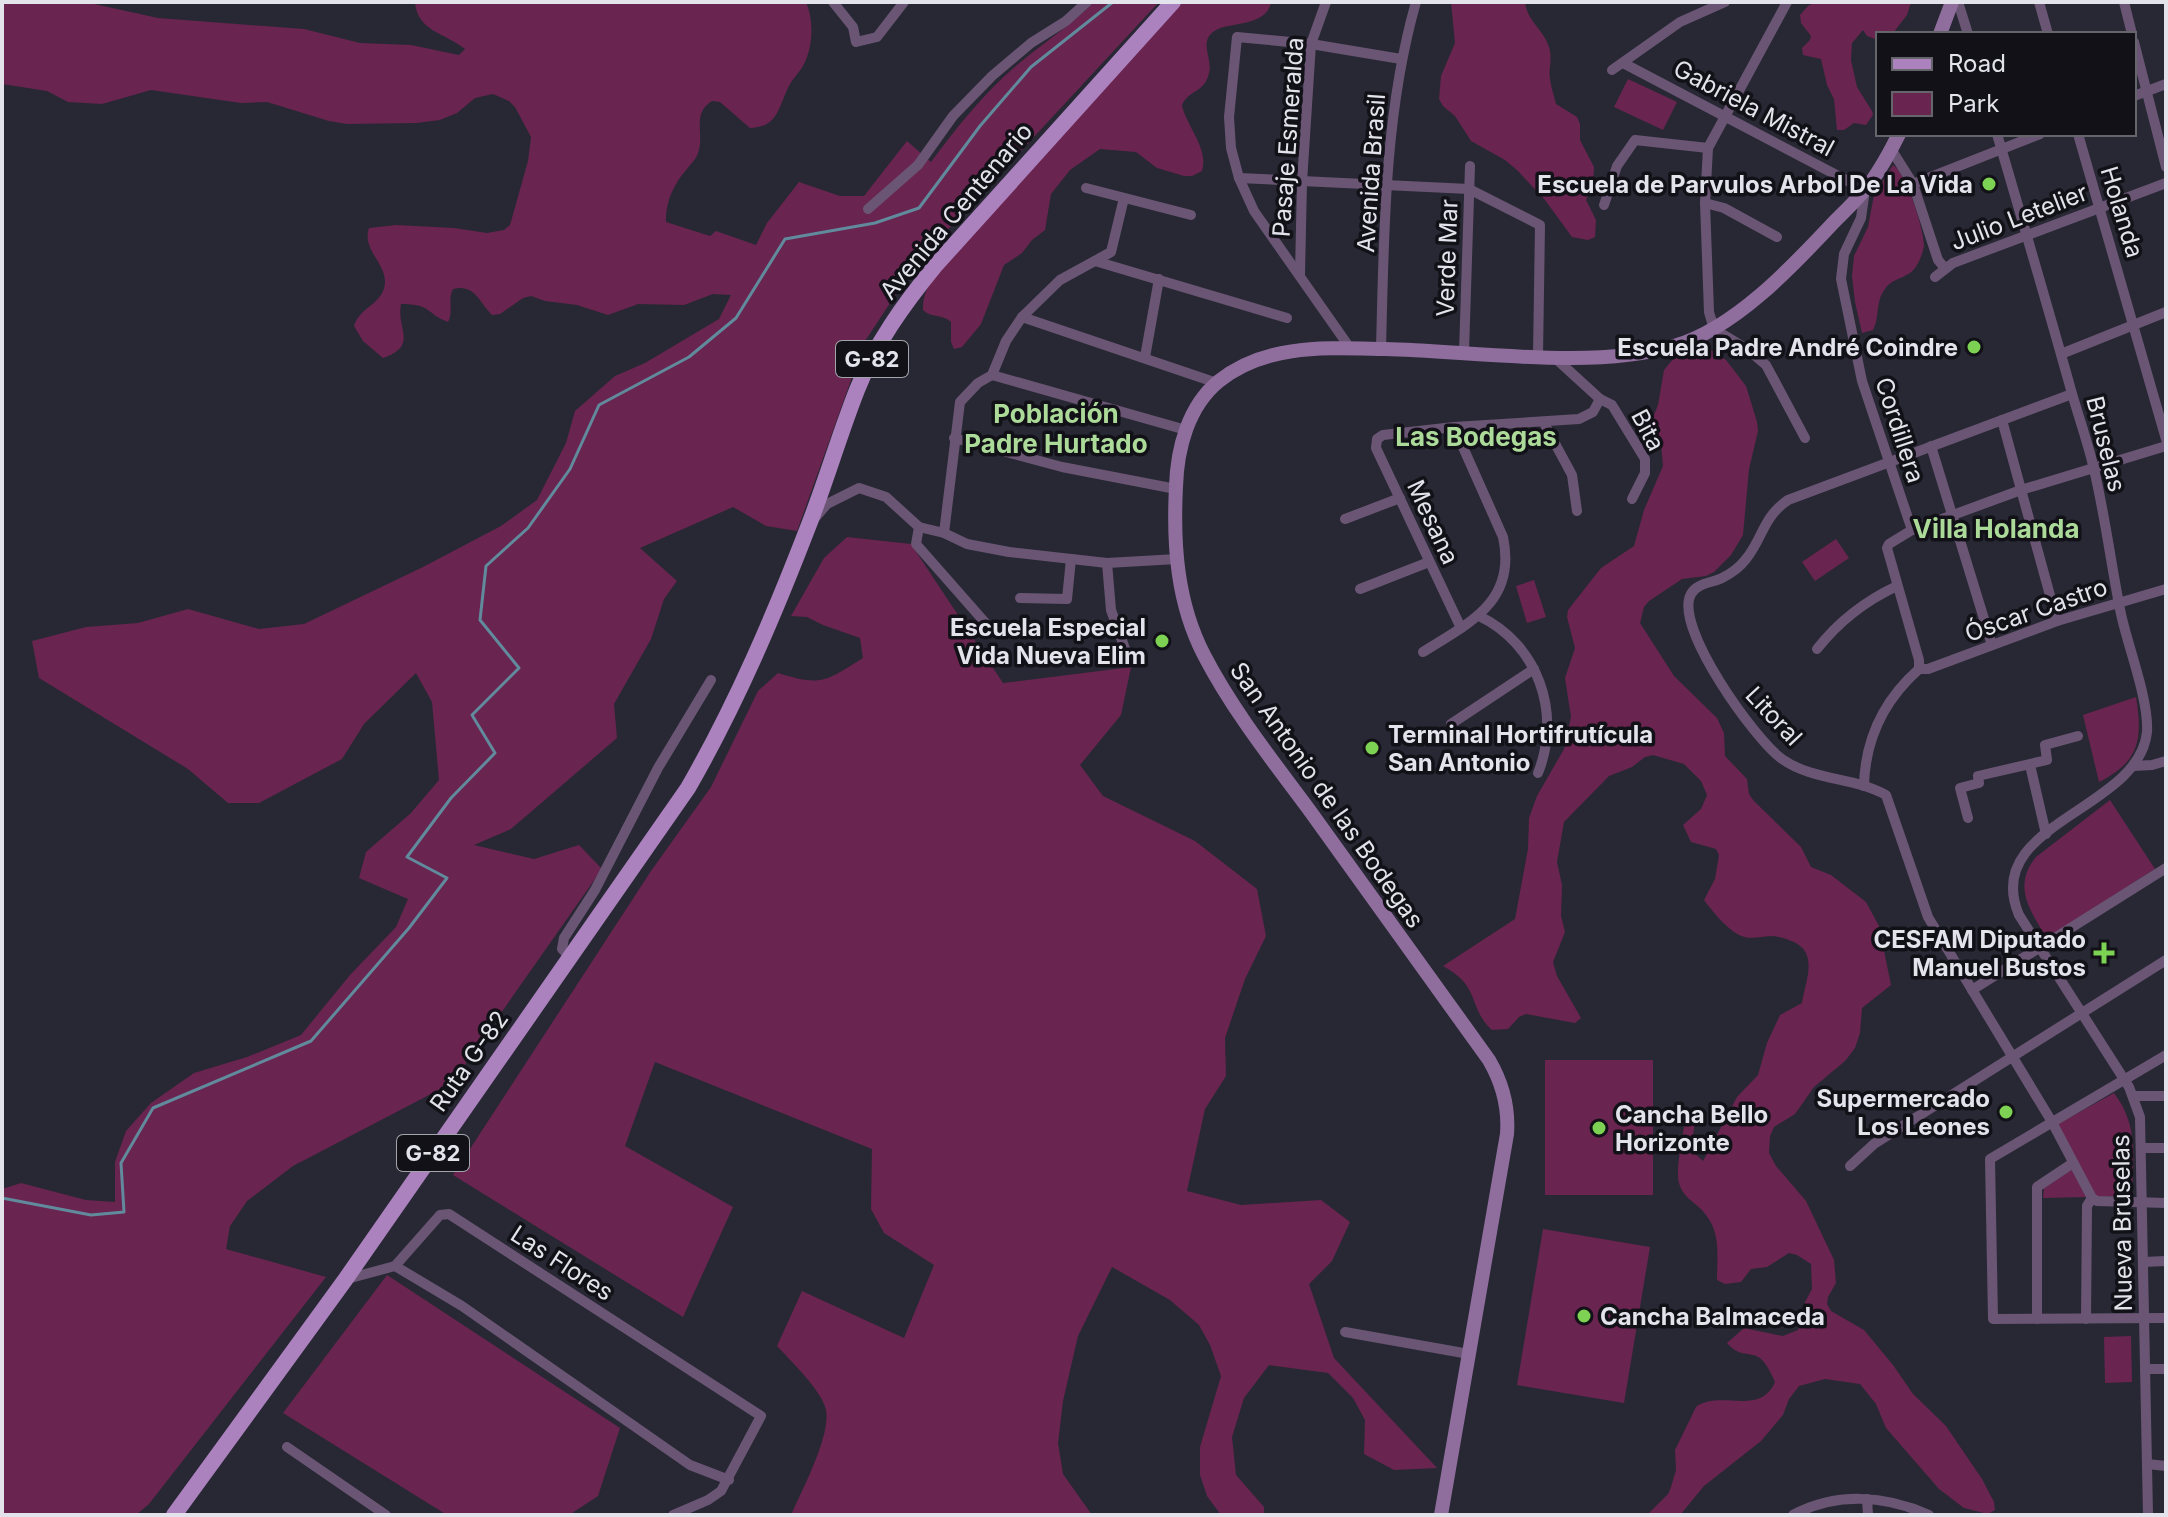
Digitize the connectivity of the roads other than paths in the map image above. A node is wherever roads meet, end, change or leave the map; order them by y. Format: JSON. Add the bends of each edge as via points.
{"nodes":[{"id":1,"x":833,"y":2,"type":"edge"},
{"id":2,"x":904,"y":2,"type":"edge"},
{"id":3,"x":1087,"y":2,"type":"edge"},
{"id":4,"x":1173,"y":2,"type":"edge"},
{"id":5,"x":1326,"y":2,"type":"edge"},
{"id":6,"x":1416,"y":2,"type":"edge"},
{"id":7,"x":1725,"y":2,"type":"edge"},
{"id":8,"x":1787,"y":2,"type":"edge"},
{"id":9,"x":1955,"y":2,"type":"edge"},
{"id":10,"x":2039,"y":2,"type":"edge"},
{"id":11,"x":2124,"y":2,"type":"edge"},
{"id":12,"x":1941,"y":32,"type":"edge"},
{"id":13,"x":1967,"y":32,"type":"edge"},
{"id":14,"x":2047,"y":32,"type":"edge"},
{"id":15,"x":2132,"y":32,"type":"edge"},
{"id":16,"x":1311,"y":44,"type":"junction"},
{"id":17,"x":2136,"y":50,"type":"edge"},
{"id":18,"x":1401,"y":59,"type":"junction"},
{"id":19,"x":1623,"y":63,"type":"junction"},
{"id":20,"x":1612,"y":70,"type":"dead end"},
{"id":21,"x":2166,"y":84,"type":"edge"},
{"id":22,"x":2146,"y":91,"type":"junction"},
{"id":23,"x":2136,"y":95,"type":"edge"},
{"id":24,"x":1724,"y":115,"type":"junction"},
{"id":25,"x":1898,"y":136,"type":"edge"},
{"id":26,"x":1998,"y":136,"type":"edge"},
{"id":27,"x":2035,"y":136,"type":"edge"},
{"id":28,"x":2079,"y":136,"type":"edge"},
{"id":29,"x":1708,"y":148,"type":"junction"},
{"id":30,"x":1891,"y":149,"type":"junction"},
{"id":31,"x":2001,"y":150,"type":"junction"},
{"id":32,"x":1470,"y":166,"type":"dead end"},
{"id":33,"x":2166,"y":167,"type":"edge"},
{"id":34,"x":1239,"y":178,"type":"junction"},
{"id":35,"x":1302,"y":182,"type":"junction"},
{"id":36,"x":2166,"y":183,"type":"edge"},
{"id":37,"x":1913,"y":184,"type":"junction"},
{"id":38,"x":1387,"y":186,"type":"junction"},
{"id":39,"x":1086,"y":188,"type":"dead end"},
{"id":40,"x":1469,"y":189,"type":"junction"},
{"id":41,"x":1865,"y":190,"type":"junction"},
{"id":42,"x":1124,"y":198,"type":"junction"},
{"id":43,"x":1705,"y":203,"type":"junction"},
{"id":44,"x":1604,"y":205,"type":"dead end"},
{"id":45,"x":2101,"y":208,"type":"junction"},
{"id":46,"x":868,"y":209,"type":"dead end"},
{"id":47,"x":1191,"y":215,"type":"dead end"},
{"id":48,"x":1777,"y":237,"type":"dead end"},
{"id":49,"x":2027,"y":237,"type":"junction"},
{"id":50,"x":1095,"y":261,"type":"junction"},
{"id":51,"x":1944,"y":267,"type":"junction"},
{"id":52,"x":1300,"y":276,"type":"junction"},
{"id":53,"x":1935,"y":277,"type":"dead end"},
{"id":54,"x":1159,"y":279,"type":"junction"},
{"id":55,"x":2166,"y":312,"type":"edge"},
{"id":56,"x":1022,"y":317,"type":"junction"},
{"id":57,"x":1287,"y":318,"type":"dead end"},
{"id":58,"x":2135,"y":325,"type":"junction"},
{"id":59,"x":1714,"y":329,"type":"junction"},
{"id":60,"x":1350,"y":348,"type":"junction"},
{"id":61,"x":1381,"y":349,"type":"junction"},
{"id":62,"x":1464,"y":352,"type":"junction"},
{"id":63,"x":2061,"y":354,"type":"junction"},
{"id":64,"x":1538,"y":356,"type":"junction"},
{"id":65,"x":1145,"y":357,"type":"junction"},
{"id":66,"x":1554,"y":357,"type":"junction"},
{"id":67,"x":992,"y":375,"type":"junction"},
{"id":68,"x":1217,"y":383,"type":"junction"},
{"id":69,"x":2072,"y":394,"type":"junction"},
{"id":70,"x":1600,"y":399,"type":"junction"},
{"id":71,"x":2002,"y":420,"type":"junction"},
{"id":72,"x":1544,"y":423,"type":"junction"},
{"id":73,"x":1454,"y":427,"type":"junction"},
{"id":74,"x":1186,"y":430,"type":"junction"},
{"id":75,"x":954,"y":438,"type":"junction"},
{"id":76,"x":1805,"y":438,"type":"dead end"},
{"id":77,"x":2166,"y":439,"type":"edge"},
{"id":78,"x":1931,"y":446,"type":"junction"},
{"id":79,"x":2166,"y":446,"type":"edge"},
{"id":80,"x":1889,"y":462,"type":"junction"},
{"id":81,"x":2093,"y":466,"type":"junction"},
{"id":82,"x":1176,"y":489,"type":"junction"},
{"id":83,"x":2021,"y":490,"type":"junction"},
{"id":84,"x":1400,"y":498,"type":"junction"},
{"id":85,"x":1632,"y":499,"type":"dead end"},
{"id":86,"x":1577,"y":511,"type":"dead end"},
{"id":87,"x":1952,"y":515,"type":"junction"},
{"id":88,"x":1345,"y":519,"type":"dead end"},
{"id":89,"x":809,"y":524,"type":"junction"},
{"id":90,"x":919,"y":527,"type":"junction"},
{"id":91,"x":1912,"y":530,"type":"junction"},
{"id":92,"x":944,"y":533,"type":"junction"},
{"id":93,"x":1071,"y":559,"type":"junction"},
{"id":94,"x":1177,"y":559,"type":"junction"},
{"id":95,"x":1429,"y":562,"type":"junction"},
{"id":96,"x":1107,"y":563,"type":"junction"},
{"id":97,"x":1897,"y":586,"type":"junction"},
{"id":98,"x":1360,"y":589,"type":"dead end"},
{"id":99,"x":2166,"y":589,"type":"edge"},
{"id":100,"x":1020,"y":598,"type":"dead end"},
{"id":101,"x":2118,"y":602,"type":"junction"},
{"id":102,"x":1479,"y":616,"type":"junction"},
{"id":103,"x":2057,"y":621,"type":"junction"},
{"id":104,"x":989,"y":627,"type":"dead end"},
{"id":105,"x":1461,"y":628,"type":"junction"},
{"id":106,"x":1992,"y":645,"type":"junction"},
{"id":107,"x":1817,"y":649,"type":"dead end"},
{"id":108,"x":1423,"y":652,"type":"dead end"},
{"id":109,"x":1129,"y":660,"type":"dead end"},
{"id":110,"x":1534,"y":669,"type":"junction"},
{"id":111,"x":1919,"y":669,"type":"junction"},
{"id":112,"x":711,"y":680,"type":"dead end"},
{"id":113,"x":1451,"y":724,"type":"dead end"},
{"id":114,"x":2078,"y":736,"type":"dead end"},
{"id":115,"x":2166,"y":761,"type":"edge"},
{"id":116,"x":2030,"y":765,"type":"junction"},
{"id":117,"x":2133,"y":766,"type":"junction"},
{"id":118,"x":1538,"y":773,"type":"dead end"},
{"id":119,"x":1864,"y":786,"type":"junction"},
{"id":120,"x":688,"y":788,"type":"joint"},
{"id":121,"x":1968,"y":818,"type":"dead end"},
{"id":122,"x":2046,"y":834,"type":"junction"},
{"id":123,"x":2166,"y":868,"type":"edge"},
{"id":124,"x":2040,"y":947,"type":"junction"},
{"id":125,"x":570,"y":957,"type":"junction"},
{"id":126,"x":2166,"y":960,"type":"edge"},
{"id":127,"x":1972,"y":990,"type":"junction"},
{"id":128,"x":2082,"y":1013,"type":"junction"},
{"id":129,"x":2166,"y":1055,"type":"edge"},
{"id":130,"x":2010,"y":1056,"type":"junction"},
{"id":131,"x":2124,"y":1079,"type":"junction"},
{"id":132,"x":2133,"y":1096,"type":"junction"},
{"id":133,"x":2166,"y":1096,"type":"edge"},
{"id":134,"x":2052,"y":1122,"type":"junction"},
{"id":135,"x":2142,"y":1148,"type":"junction"},
{"id":136,"x":2166,"y":1148,"type":"edge"},
{"id":137,"x":2073,"y":1163,"type":"junction"},
{"id":138,"x":1850,"y":1166,"type":"dead end"},
{"id":139,"x":2092,"y":1198,"type":"junction"},
{"id":140,"x":2142,"y":1203,"type":"junction"},
{"id":141,"x":2166,"y":1203,"type":"edge"},
{"id":142,"x":2166,"y":1261,"type":"edge"},
{"id":143,"x":2143,"y":1262,"type":"junction"},
{"id":144,"x":395,"y":1266,"type":"junction"},
{"id":145,"x":345,"y":1280,"type":"junction"},
{"id":146,"x":2143,"y":1318,"type":"junction"},
{"id":147,"x":2166,"y":1318,"type":"edge"},
{"id":148,"x":2037,"y":1319,"type":"junction"},
{"id":149,"x":2086,"y":1319,"type":"junction"},
{"id":150,"x":1345,"y":1332,"type":"dead end"},
{"id":151,"x":1469,"y":1354,"type":"junction"},
{"id":152,"x":2145,"y":1369,"type":"junction"},
{"id":153,"x":2166,"y":1369,"type":"edge"},
{"id":154,"x":287,"y":1447,"type":"dead end"},
{"id":155,"x":2147,"y":1464,"type":"junction"},
{"id":156,"x":2166,"y":1466,"type":"edge"},
{"id":157,"x":729,"y":1480,"type":"junction"},
{"id":158,"x":1867,"y":1499,"type":"junction"},
{"id":159,"x":174,"y":1515,"type":"edge"},
{"id":160,"x":386,"y":1515,"type":"edge"},
{"id":161,"x":673,"y":1515,"type":"edge"},
{"id":162,"x":1441,"y":1515,"type":"edge"},
{"id":163,"x":1793,"y":1515,"type":"edge"},
{"id":164,"x":1868,"y":1515,"type":"edge"},
{"id":165,"x":1929,"y":1515,"type":"edge"},
{"id":166,"x":2148,"y":1515,"type":"edge"}],
"edges":[{"from":1,"to":2,"type":"street","via":[[853,27],[856,42],[877,37]]},
{"from":3,"to":46,"type":"street","via":[[992,76],[953,116],[918,165]]},
{"from":4,"to":89,"type":"main road","name":"Avenida Centenario","number":"G-82","via":[[903,307],[857,390]]},
{"from":5,"to":16,"type":"street","name":"Pasaje Esmeralda"},
{"from":6,"to":18,"type":"street","name":"Avenida Brasil"},
{"from":7,"to":19,"type":"street","via":[[1680,22]]},
{"from":8,"to":24,"type":"street"},
{"from":9,"to":12,"type":"street"},
{"from":9,"to":13,"type":"street"},
{"from":10,"to":14,"type":"street"},
{"from":11,"to":15,"type":"street"},
{"from":16,"to":18,"type":"street"},
{"from":16,"to":34,"type":"street","via":[[1237,37],[1229,117]]},
{"from":16,"to":35,"type":"street","name":"Pasaje Esmeralda"},
{"from":17,"to":22,"type":"street"},
{"from":18,"to":38,"type":"street","name":"Avenida Brasil"},
{"from":19,"to":20,"type":"street"},
{"from":19,"to":24,"type":"street","name":"Gabriela Mistral"},
{"from":21,"to":22,"type":"street"},
{"from":22,"to":23,"type":"street"},
{"from":22,"to":33,"type":"street"},
{"from":24,"to":29,"type":"street"},
{"from":24,"to":41,"type":"street","name":"Gabriela Mistral"},
{"from":25,"to":30,"type":"street","name":"San Antonio de las Bodegas"},
{"from":26,"to":31,"type":"street","name":"Bruselas"},
{"from":27,"to":31,"type":"street"},
{"from":28,"to":45,"type":"street","name":"Holanda"},
{"from":29,"to":43,"type":"street"},
{"from":29,"to":44,"type":"street","via":[[1635,140],[1617,166]]},
{"from":30,"to":37,"type":"street"},
{"from":30,"to":41,"type":"street","name":"San Antonio de las Bodegas"},
{"from":31,"to":37,"type":"street"},
{"from":31,"to":49,"type":"street","name":"Bruselas"},
{"from":32,"to":40,"type":"street","name":"Verde Mar"},
{"from":34,"to":35,"type":"street"},
{"from":34,"to":52,"type":"street","via":[[1254,211]]},
{"from":35,"to":38,"type":"street"},
{"from":35,"to":52,"type":"street","name":"Pasaje Esmeralda"},
{"from":36,"to":45,"type":"street","name":"Julio Letelier"},
{"from":37,"to":51,"type":"street"},
{"from":38,"to":40,"type":"street"},
{"from":38,"to":61,"type":"street","name":"Avenida Brasil"},
{"from":39,"to":42,"type":"street"},
{"from":40,"to":62,"type":"street","name":"Verde Mar"},
{"from":40,"to":64,"type":"street","via":[[1540,225]]},
{"from":41,"to":59,"type":"street","name":"San Antonio de las Bodegas","via":[[1801,256]]},
{"from":41,"to":80,"type":"street","name":"Cordillera","via":[[1841,279],[1862,381]]},
{"from":42,"to":47,"type":"street"},
{"from":42,"to":50,"type":"street","via":[[1111,252]]},
{"from":43,"to":48,"type":"street"},
{"from":43,"to":59,"type":"street"},
{"from":45,"to":49,"type":"street","name":"Julio Letelier"},
{"from":45,"to":58,"type":"street","name":"Holanda"},
{"from":49,"to":51,"type":"street","name":"Julio Letelier"},
{"from":49,"to":63,"type":"street","name":"Bruselas"},
{"from":50,"to":54,"type":"street"},
{"from":50,"to":56,"type":"street","via":[[1060,280]]},
{"from":51,"to":53,"type":"street","name":"Julio Letelier"},
{"from":52,"to":60,"type":"street"},
{"from":54,"to":57,"type":"street"},
{"from":54,"to":65,"type":"street"},
{"from":55,"to":58,"type":"street"},
{"from":56,"to":65,"type":"street"},
{"from":56,"to":67,"type":"street"},
{"from":58,"to":63,"type":"street"},
{"from":58,"to":77,"type":"street","name":"Holanda"},
{"from":59,"to":66,"type":"street","name":"San Antonio de las Bodegas","via":[[1661,349]]},
{"from":59,"to":76,"type":"street","via":[[1766,365]]},
{"from":60,"to":61,"type":"street","name":"San Antonio de las Bodegas"},
{"from":60,"to":68,"type":"street","name":"San Antonio de las Bodegas","via":[[1284,352]]},
{"from":61,"to":62,"type":"street","name":"San Antonio de las Bodegas"},
{"from":62,"to":64,"type":"street","name":"San Antonio de las Bodegas"},
{"from":63,"to":69,"type":"street","name":"Bruselas"},
{"from":64,"to":66,"type":"street","name":"San Antonio de las Bodegas"},
{"from":65,"to":68,"type":"street"},
{"from":66,"to":70,"type":"street","name":"Bita"},
{"from":67,"to":74,"type":"street"},
{"from":67,"to":75,"type":"street","via":[[960,402]]},
{"from":68,"to":74,"type":"street","name":"San Antonio de las Bodegas"},
{"from":69,"to":71,"type":"street","name":"Litoral"},
{"from":69,"to":81,"type":"street","name":"Bruselas"},
{"from":70,"to":72,"type":"street","via":[[1584,418]]},
{"from":70,"to":85,"type":"street","name":"Bita","via":[[1612,405],[1645,459],[1645,473]]},
{"from":71,"to":78,"type":"street","name":"Litoral"},
{"from":71,"to":83,"type":"street"},
{"from":72,"to":73,"type":"street"},
{"from":72,"to":86,"type":"street","via":[[1572,475]]},
{"from":73,"to":84,"type":"street","name":"Mesana","via":[[1377,439],[1376,448]]},
{"from":73,"to":102,"type":"street","via":[[1505,546],[1502,582]]},
{"from":74,"to":82,"type":"street","name":"San Antonio de las Bodegas"},
{"from":75,"to":82,"type":"street","via":[[1062,467]]},
{"from":75,"to":92,"type":"street"},
{"from":78,"to":80,"type":"street","name":"Litoral"},
{"from":78,"to":87,"type":"street"},
{"from":79,"to":81,"type":"street"},
{"from":80,"to":91,"type":"street","name":"Cordillera"},
{"from":80,"to":119,"type":"street","name":"Litoral","via":[[1788,500],[1765,522],[1744,561],[1695,589],[1688,602],[1719,681],[1768,747],[1808,772]]},
{"from":81,"to":83,"type":"street"},
{"from":81,"to":101,"type":"street","name":"Bruselas"},
{"from":82,"to":94,"type":"street","name":"San Antonio de las Bodegas"},
{"from":83,"to":87,"type":"street"},
{"from":83,"to":103,"type":"street"},
{"from":84,"to":88,"type":"street"},
{"from":84,"to":95,"type":"street","name":"Mesana"},
{"from":87,"to":91,"type":"street"},
{"from":87,"to":106,"type":"street"},
{"from":89,"to":90,"type":"street","via":[[827,504],[859,488],[886,497]]},
{"from":89,"to":120,"type":"main road","name":"Avenida Centenario","number":"G-82","via":[[737,696]]},
{"from":90,"to":92,"type":"street"},
{"from":90,"to":104,"type":"street","via":[[916,544]]},
{"from":91,"to":97,"type":"street","via":[[1887,548]]},
{"from":92,"to":93,"type":"street","via":[[967,544]]},
{"from":93,"to":96,"type":"street"},
{"from":93,"to":100,"type":"street","via":[[1067,599]]},
{"from":94,"to":96,"type":"street"},
{"from":94,"to":151,"type":"street","name":"San Antonio de las Bodegas","via":[[1189,621],[1225,693],[1500,1080],[1507,1134]]},
{"from":95,"to":98,"type":"street"},
{"from":95,"to":105,"type":"street","name":"Mesana"},
{"from":96,"to":109,"type":"street","via":[[1111,610]]},
{"from":97,"to":107,"type":"street","via":[[1858,608]]},
{"from":97,"to":111,"type":"street"},
{"from":99,"to":101,"type":"street","name":"Óscar Castro"},
{"from":101,"to":103,"type":"street","name":"Óscar Castro"},
{"from":101,"to":117,"type":"street","name":"Bruselas","via":[[2147,719],[2145,742]]},
{"from":102,"to":105,"type":"street"},
{"from":102,"to":110,"type":"street","via":[[1513,640]]},
{"from":103,"to":106,"type":"street","name":"Óscar Castro"},
{"from":105,"to":108,"type":"street"},
{"from":106,"to":111,"type":"street","name":"Óscar Castro"},
{"from":110,"to":113,"type":"street"},
{"from":110,"to":118,"type":"street","via":[[1548,716]]},
{"from":111,"to":119,"type":"street","via":[[1881,715],[1870,742]]},
{"from":112,"to":125,"type":"street","via":[[564,938],[562,949]]},
{"from":114,"to":116,"type":"street","via":[[2045,745],[2047,760]]},
{"from":115,"to":117,"type":"street"},
{"from":116,"to":121,"type":"street","via":[[1978,776],[1979,783],[1960,788]]},
{"from":116,"to":122,"type":"street"},
{"from":117,"to":122,"type":"street","name":"Nueva Bruselas"},
{"from":119,"to":127,"type":"street","name":"Litoral","via":[[1886,795],[1928,917]]},
{"from":120,"to":125,"type":"main road","name":"Ruta G-82","number":"G-82"},
{"from":122,"to":124,"type":"street","name":"Nueva Bruselas","via":[[2024,853],[2013,884],[2019,915]]},
{"from":123,"to":124,"type":"street"},
{"from":124,"to":127,"type":"street"},
{"from":124,"to":128,"type":"street","name":"Nueva Bruselas"},
{"from":125,"to":145,"type":"main road","name":"Ruta G-82","number":"G-82"},
{"from":126,"to":128,"type":"street"},
{"from":127,"to":130,"type":"street","name":"Litoral"},
{"from":128,"to":130,"type":"street"},
{"from":128,"to":131,"type":"street","name":"Nueva Bruselas"},
{"from":129,"to":131,"type":"street"},
{"from":130,"to":134,"type":"street","name":"Litoral"},
{"from":130,"to":138,"type":"street","via":[[1874,1144]]},
{"from":131,"to":132,"type":"street","name":"Nueva Bruselas"},
{"from":131,"to":134,"type":"street"},
{"from":132,"to":133,"type":"street"},
{"from":132,"to":135,"type":"street","name":"Nueva Bruselas"},
{"from":134,"to":137,"type":"street","name":"Litoral"},
{"from":134,"to":148,"type":"street","via":[[1990,1159],[1993,1319]]},
{"from":135,"to":136,"type":"street"},
{"from":135,"to":140,"type":"street","name":"Nueva Bruselas"},
{"from":137,"to":139,"type":"street","name":"Litoral"},
{"from":137,"to":148,"type":"street","via":[[2037,1187]]},
{"from":139,"to":140,"type":"street"},
{"from":139,"to":149,"type":"street","via":[[2087,1206]]},
{"from":140,"to":141,"type":"street"},
{"from":140,"to":143,"type":"street","name":"Nueva Bruselas"},
{"from":142,"to":143,"type":"street"},
{"from":143,"to":146,"type":"street","name":"Nueva Bruselas"},
{"from":144,"to":145,"type":"street"},
{"from":144,"to":157,"type":"street","via":[[462,1306],[690,1465]]},
{"from":144,"to":157,"type":"street","name":"Las Flores","via":[[440,1215],[449,1214],[761,1416]]},
{"from":145,"to":159,"type":"main road","name":"Ruta G-82","number":"G-82"},
{"from":146,"to":147,"type":"street"},
{"from":146,"to":149,"type":"street"},
{"from":146,"to":152,"type":"street","name":"Nueva Bruselas"},
{"from":148,"to":149,"type":"street"},
{"from":150,"to":151,"type":"street"},
{"from":151,"to":162,"type":"street","name":"San Antonio de las Bodegas"},
{"from":152,"to":153,"type":"street"},
{"from":152,"to":155,"type":"street","name":"Nueva Bruselas"},
{"from":154,"to":160,"type":"street"},
{"from":155,"to":156,"type":"street"},
{"from":155,"to":166,"type":"street","name":"Nueva Bruselas"},
{"from":157,"to":161,"type":"street","via":[[708,1500]]},
{"from":158,"to":163,"type":"street","via":[[1820,1503]]},
{"from":158,"to":164,"type":"street"},
{"from":158,"to":165,"type":"street"}]}
